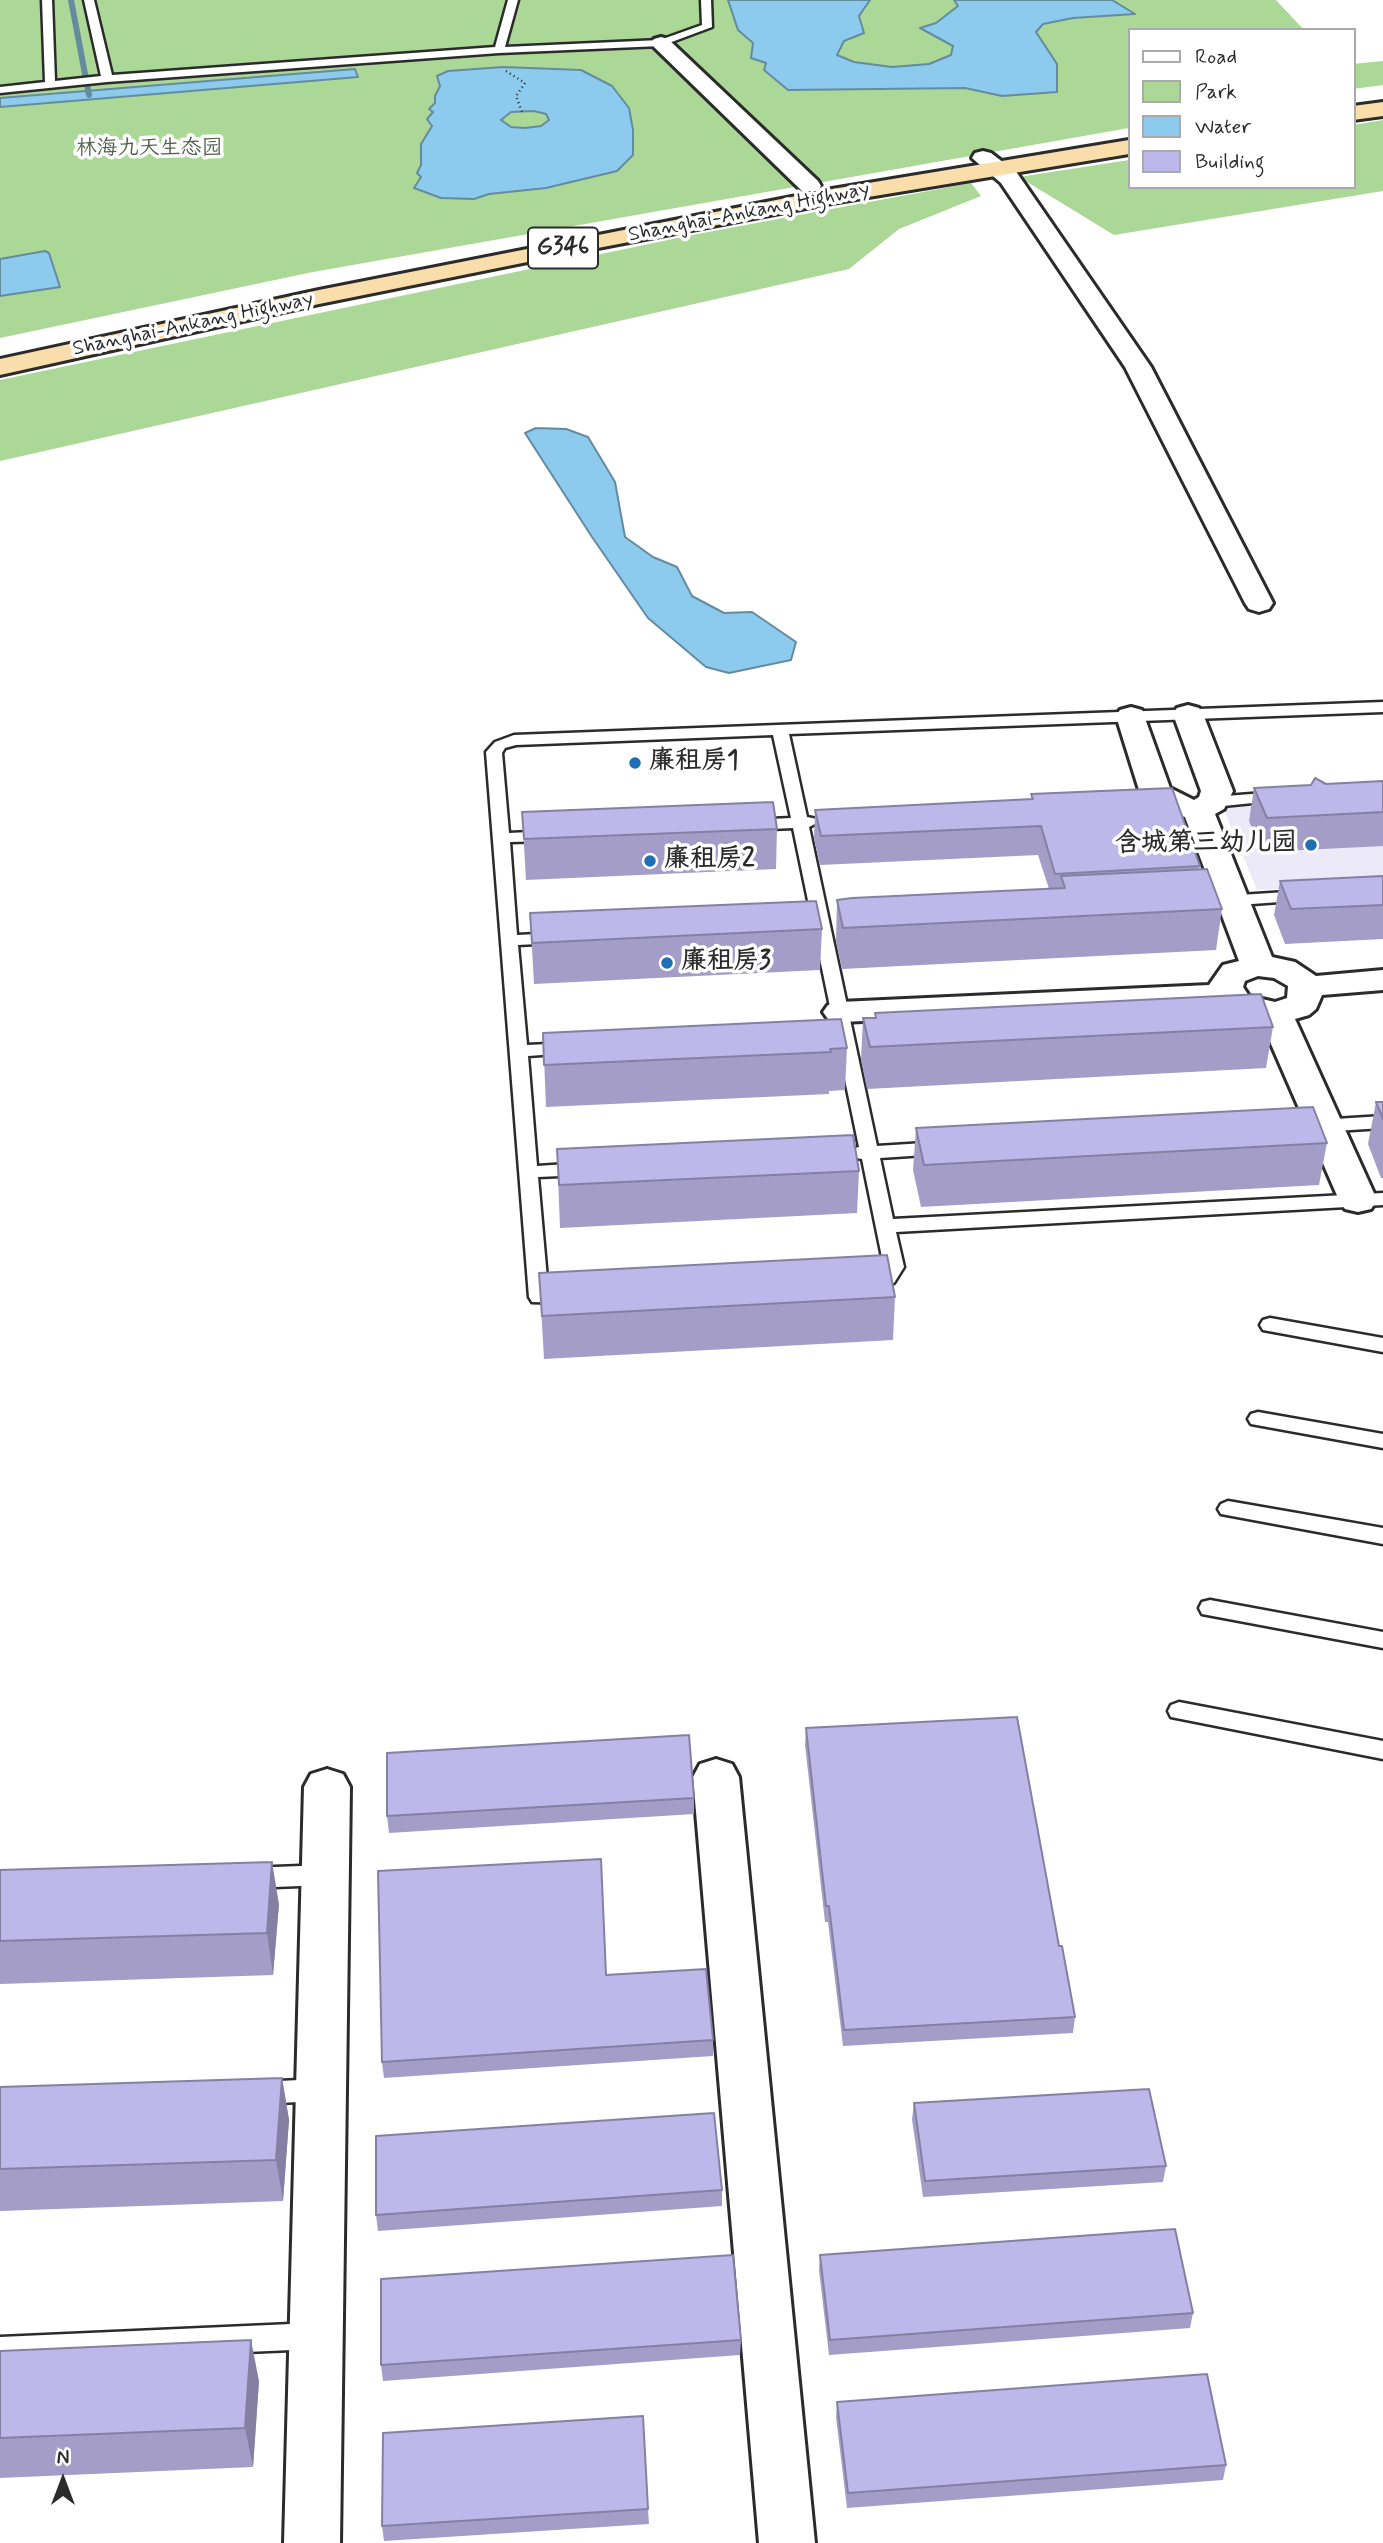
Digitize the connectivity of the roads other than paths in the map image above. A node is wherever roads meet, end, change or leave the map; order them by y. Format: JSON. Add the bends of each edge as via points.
{"nodes":[{"id":1,"x":47,"y":0,"type":"edge"},
{"id":2,"x":89,"y":0,"type":"edge"},
{"id":3,"x":513,"y":0,"type":"edge"},
{"id":4,"x":706,"y":0,"type":"edge"},
{"id":5,"x":661,"y":43,"type":"junction"},
{"id":6,"x":499,"y":50,"type":"junction"},
{"id":7,"x":107,"y":79,"type":"junction"},
{"id":8,"x":50,"y":85,"type":"junction"},
{"id":9,"x":0,"y":90,"type":"edge"},
{"id":10,"x":1383,"y":96,"type":"edge"},
{"id":11,"x":1355,"y":100,"type":"edge"},
{"id":12,"x":1383,"y":109,"type":"edge"},
{"id":13,"x":1355,"y":113,"type":"edge"},
{"id":14,"x":1128,"y":133,"type":"edge"},
{"id":15,"x":1128,"y":148,"type":"edge"},
{"id":16,"x":990,"y":163,"type":"junction"},
{"id":17,"x":810,"y":186,"type":"junction"},
{"id":18,"x":0,"y":349,"type":"edge"},
{"id":19,"x":0,"y":367,"type":"edge"},
{"id":20,"x":1259,"y":603,"type":"dead end"},
{"id":21,"x":1383,"y":707,"type":"edge"},
{"id":22,"x":1188,"y":714,"type":"junction"},
{"id":23,"x":1131,"y":716,"type":"junction"},
{"id":24,"x":780,"y":730,"type":"junction"},
{"id":25,"x":1293,"y":796,"type":"edge"},
{"id":26,"x":1183,"y":806,"type":"junction"},
{"id":27,"x":827,"y":821,"type":"edge"},
{"id":28,"x":799,"y":823,"type":"junction"},
{"id":29,"x":732,"y":826,"type":"edge"},
{"id":30,"x":569,"y":835,"type":"edge"},
{"id":31,"x":501,"y":838,"type":"junction"},
{"id":32,"x":1315,"y":895,"type":"edge"},
{"id":33,"x":1219,"y":901,"type":"junction"},
{"id":34,"x":577,"y":936,"type":"edge"},
{"id":35,"x":510,"y":940,"type":"junction"},
{"id":36,"x":1258,"y":966,"type":"junction"},
{"id":37,"x":1383,"y":980,"type":"edge"},
{"id":38,"x":1306,"y":988,"type":"junction"},
{"id":39,"x":1229,"y":995,"type":"junction"},
{"id":40,"x":1275,"y":1013,"type":"junction"},
{"id":41,"x":838,"y":1026,"type":"junction"},
{"id":42,"x":586,"y":1047,"type":"edge"},
{"id":43,"x":518,"y":1051,"type":"junction"},
{"id":44,"x":1383,"y":1122,"type":"edge"},
{"id":45,"x":1310,"y":1126,"type":"junction"},
{"id":46,"x":952,"y":1147,"type":"edge"},
{"id":47,"x":870,"y":1152,"type":"junction"},
{"id":48,"x":842,"y":1154,"type":"edge"},
{"id":49,"x":597,"y":1168,"type":"edge"},
{"id":50,"x":528,"y":1172,"type":"junction"},
{"id":51,"x":1370,"y":1200,"type":"edge"},
{"id":52,"x":885,"y":1226,"type":"junction"},
{"id":53,"x":845,"y":1281,"type":"edge"},
{"id":54,"x":581,"y":1295,"type":"edge"},
{"id":55,"x":1270,"y":1325,"type":"dead end"},
{"id":56,"x":1383,"y":1345,"type":"edge"},
{"id":57,"x":1258,"y":1419,"type":"dead end"},
{"id":58,"x":1383,"y":1441,"type":"edge"},
{"id":59,"x":1228,"y":1509,"type":"dead end"},
{"id":60,"x":1383,"y":1536,"type":"edge"},
{"id":61,"x":1210,"y":1608,"type":"dead end"},
{"id":62,"x":1383,"y":1640,"type":"edge"},
{"id":63,"x":1180,"y":1711,"type":"dead end"},
{"id":64,"x":1383,"y":1750,"type":"edge"},
{"id":65,"x":716,"y":1777,"type":"dead end"},
{"id":66,"x":327,"y":1787,"type":"dead end"},
{"id":67,"x":326,"y":1875,"type":"junction"},
{"id":68,"x":230,"y":1879,"type":"edge"},
{"id":69,"x":320,"y":2090,"type":"junction"},
{"id":70,"x":237,"y":2094,"type":"edge"},
{"id":71,"x":315,"y":2336,"type":"junction"},
{"id":72,"x":0,"y":2350,"type":"edge"},
{"id":73,"x":312,"y":2543,"type":"edge"},
{"id":74,"x":787,"y":2543,"type":"edge"}],
"edges":[{"from":1,"to":8,"type":"lane"},
{"from":2,"to":7,"type":"lane"},
{"from":3,"to":6,"type":"lane"},
{"from":4,"to":5,"type":"lane","via":[[707,27]]},
{"from":5,"to":6,"type":"lane"},
{"from":5,"to":17,"type":"street"},
{"from":6,"to":7,"type":"lane"},
{"from":7,"to":8,"type":"lane"},
{"from":8,"to":9,"type":"lane"},
{"from":10,"to":11,"type":"highway"},
{"from":12,"to":13,"type":"highway"},
{"from":14,"to":16,"type":"highway","name":"Shanghai-Ankang Highway","number":"G346"},
{"from":15,"to":16,"type":"highway","name":"Shanghai-Ankang Highway","number":"G346"},
{"from":16,"to":17,"type":"highway","name":"Shanghai-Ankang Highway","number":"G346"},
{"from":16,"to":19,"type":"highway","name":"Shanghai-Ankang Highway","number":"G346","via":[[319,297]]},
{"from":16,"to":20,"type":"street","via":[[1009,178],[1138,368]]},
{"from":17,"to":18,"type":"highway","name":"Shanghai-Ankang Highway","number":"G346"},
{"from":21,"to":22,"type":"lane"},
{"from":22,"to":23,"type":"lane"},
{"from":22,"to":26,"type":"street","via":[[1217,791]]},
{"from":23,"to":24,"type":"lane"},
{"from":23,"to":26,"type":"street","via":[[1156,793]]},
{"from":24,"to":28,"type":"lane"},
{"from":24,"to":31,"type":"lane","via":[[514,740],[500,745],[494,752]]},
{"from":25,"to":26,"type":"lane"},
{"from":26,"to":33,"type":"street"},
{"from":27,"to":28,"type":"lane"},
{"from":28,"to":29,"type":"lane"},
{"from":28,"to":41,"type":"lane"},
{"from":30,"to":31,"type":"lane"},
{"from":31,"to":35,"type":"lane"},
{"from":32,"to":33,"type":"lane"},
{"from":33,"to":36,"type":"street"},
{"from":34,"to":35,"type":"lane"},
{"from":35,"to":43,"type":"lane"},
{"from":36,"to":38,"type":"street","via":[[1294,974]]},
{"from":36,"to":39,"type":"street","via":[[1235,972],[1226,987]]},
{"from":37,"to":38,"type":"street"},
{"from":38,"to":40,"type":"street","via":[[1307,995],[1297,1008]]},
{"from":39,"to":40,"type":"street","via":[[1248,1009]]},
{"from":39,"to":41,"type":"street"},
{"from":40,"to":45,"type":"street"},
{"from":41,"to":47,"type":"lane"},
{"from":42,"to":43,"type":"lane"},
{"from":43,"to":50,"type":"lane"},
{"from":44,"to":45,"type":"lane"},
{"from":45,"to":51,"type":"street"},
{"from":46,"to":47,"type":"lane"},
{"from":47,"to":48,"type":"lane"},
{"from":47,"to":52,"type":"lane"},
{"from":49,"to":50,"type":"lane"},
{"from":50,"to":54,"type":"lane","via":[[539,1297]]},
{"from":51,"to":52,"type":"lane"},
{"from":52,"to":53,"type":"lane","via":[[894,1267],[887,1278]]},
{"from":55,"to":56,"type":"lane"},
{"from":57,"to":58,"type":"lane"},
{"from":59,"to":60,"type":"lane"},
{"from":61,"to":62,"type":"lane"},
{"from":63,"to":64,"type":"lane"},
{"from":65,"to":74,"type":"street"},
{"from":66,"to":67,"type":"street"},
{"from":67,"to":68,"type":"lane"},
{"from":67,"to":69,"type":"street"},
{"from":69,"to":70,"type":"lane"},
{"from":69,"to":71,"type":"street"},
{"from":71,"to":72,"type":"lane"},
{"from":71,"to":73,"type":"street"}]}
